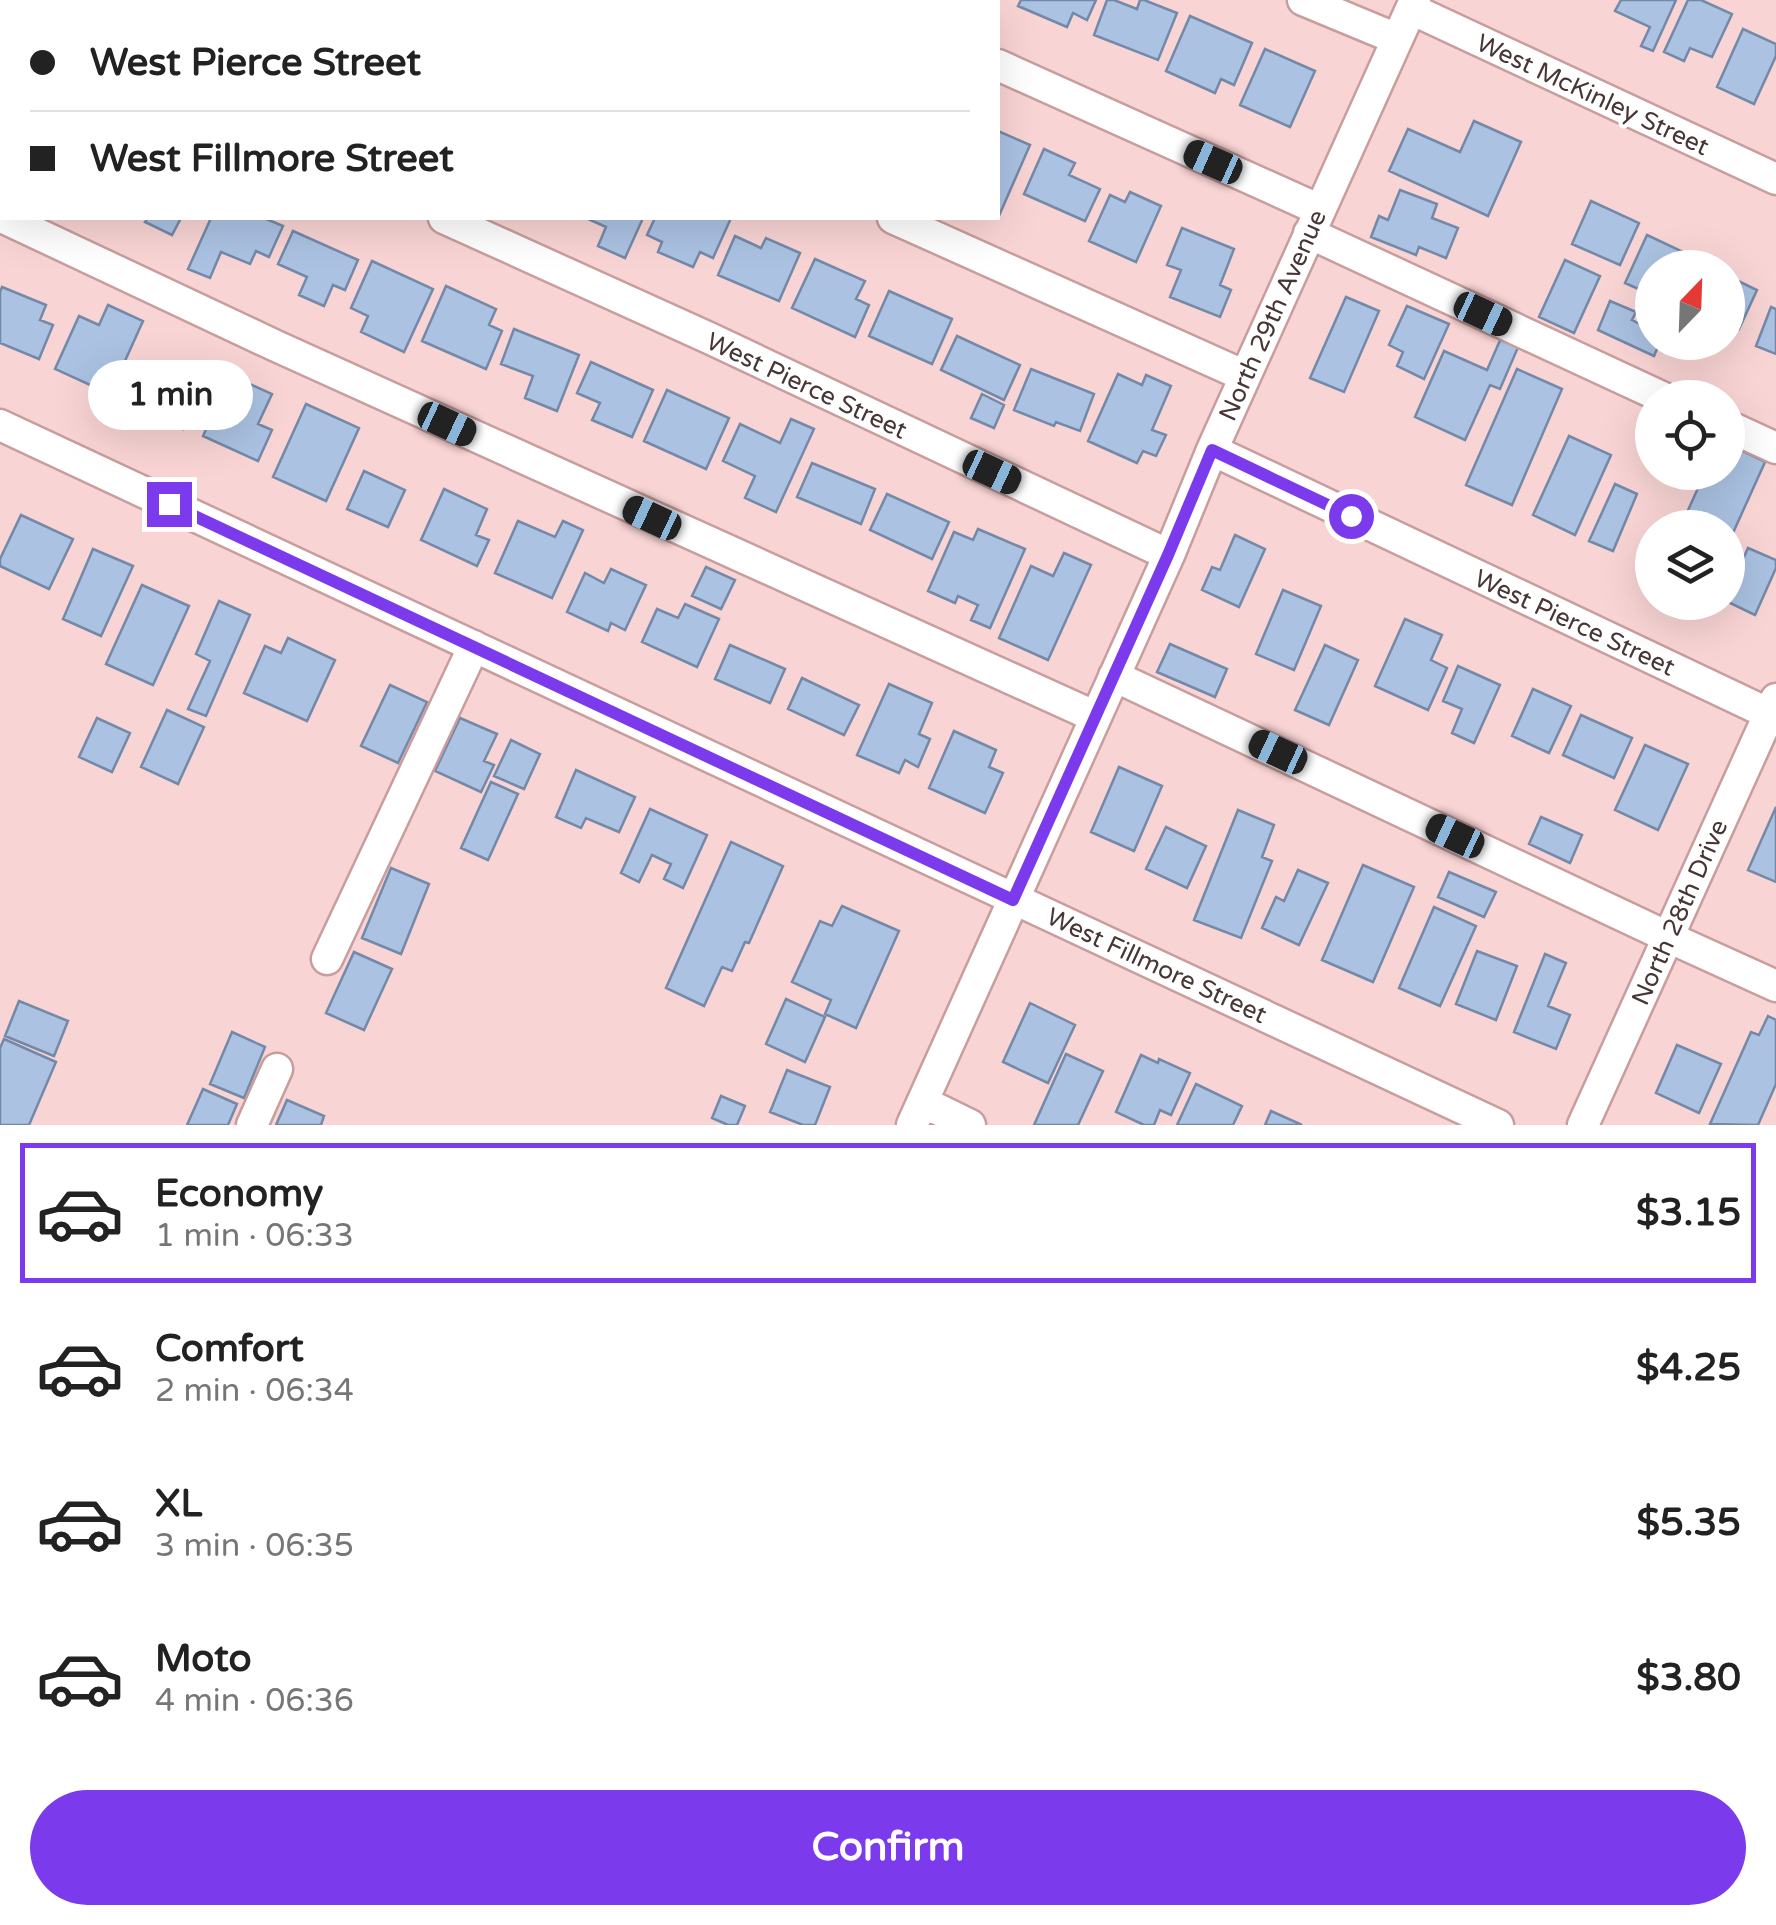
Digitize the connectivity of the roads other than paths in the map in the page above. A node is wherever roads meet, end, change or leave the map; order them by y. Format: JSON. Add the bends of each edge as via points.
{"nodes":[{"id":1,"x":1303,"y":0,"type":"edge"},
{"id":2,"x":1413,"y":4,"type":"edge"},
{"id":3,"x":1397,"y":39,"type":"junction"},
{"id":4,"x":1000,"y":66,"type":"edge"},
{"id":5,"x":1776,"y":179,"type":"edge"},
{"id":6,"x":8,"y":220,"type":"edge"},
{"id":7,"x":448,"y":220,"type":"edge"},
{"id":8,"x":896,"y":220,"type":"edge"},
{"id":9,"x":1315,"y":222,"type":"junction"},
{"id":10,"x":1245,"y":376,"type":"junction"},
{"id":11,"x":1635,"y":383,"type":"edge"},
{"id":12,"x":0,"y":424,"type":"edge"},
{"id":13,"x":1745,"y":434,"type":"edge"},
{"id":14,"x":1776,"y":448,"type":"edge"},
{"id":15,"x":1212,"y":450,"type":"junction"},
{"id":16,"x":1168,"y":555,"type":"junction"},
{"id":17,"x":474,"y":646,"type":"junction"},
{"id":18,"x":1114,"y":676,"type":"junction"},
{"id":19,"x":1774,"y":710,"type":"edge"},
{"id":20,"x":1096,"y":717,"type":"junction"},
{"id":21,"x":1013,"y":900,"type":"junction"},
{"id":22,"x":1668,"y":937,"type":"junction"},
{"id":23,"x":327,"y":959,"type":"dead end"},
{"id":24,"x":1776,"y":986,"type":"edge"},
{"id":25,"x":277,"y":1069,"type":"dead end"},
{"id":26,"x":917,"y":1113,"type":"edge"},
{"id":27,"x":252,"y":1125,"type":"edge"},
{"id":28,"x":970,"y":1125,"type":"edge"},
{"id":29,"x":1498,"y":1125,"type":"edge"},
{"id":30,"x":1583,"y":1125,"type":"edge"}],
"edges":[{"from":1,"to":3,"type":"street"},
{"from":2,"to":3,"type":"street","name":"North 29th Avenue"},
{"from":2,"to":5,"type":"street","name":"West McKinley Street"},
{"from":3,"to":9,"type":"street","name":"North 29th Avenue"},
{"from":4,"to":9,"type":"street"},
{"from":6,"to":20,"type":"street"},
{"from":7,"to":16,"type":"street","name":"West Pierce Street"},
{"from":8,"to":10,"type":"street"},
{"from":9,"to":10,"type":"street","name":"North 29th Avenue"},
{"from":9,"to":11,"type":"street"},
{"from":10,"to":15,"type":"street","name":"North 29th Avenue"},
{"from":12,"to":17,"type":"street","name":"West Fillmore Street"},
{"from":13,"to":14,"type":"street"},
{"from":15,"to":16,"type":"street","name":"North 29th Avenue"},
{"from":15,"to":19,"type":"street","name":"West Pierce Street"},
{"from":16,"to":18,"type":"street","name":"North 29th Avenue"},
{"from":17,"to":21,"type":"street","name":"West Fillmore Street"},
{"from":17,"to":23,"type":"street"},
{"from":18,"to":20,"type":"street","name":"North 29th Avenue"},
{"from":18,"to":22,"type":"street"},
{"from":19,"to":22,"type":"street","name":"North 28th Drive"},
{"from":20,"to":21,"type":"street","name":"North 29th Avenue"},
{"from":21,"to":26,"type":"street","name":"North 29th Avenue"},
{"from":21,"to":29,"type":"street","name":"West Fillmore Street"},
{"from":22,"to":24,"type":"street"},
{"from":22,"to":30,"type":"street","name":"North 28th Drive"},
{"from":25,"to":27,"type":"street"},
{"from":26,"to":28,"type":"street"}]}
